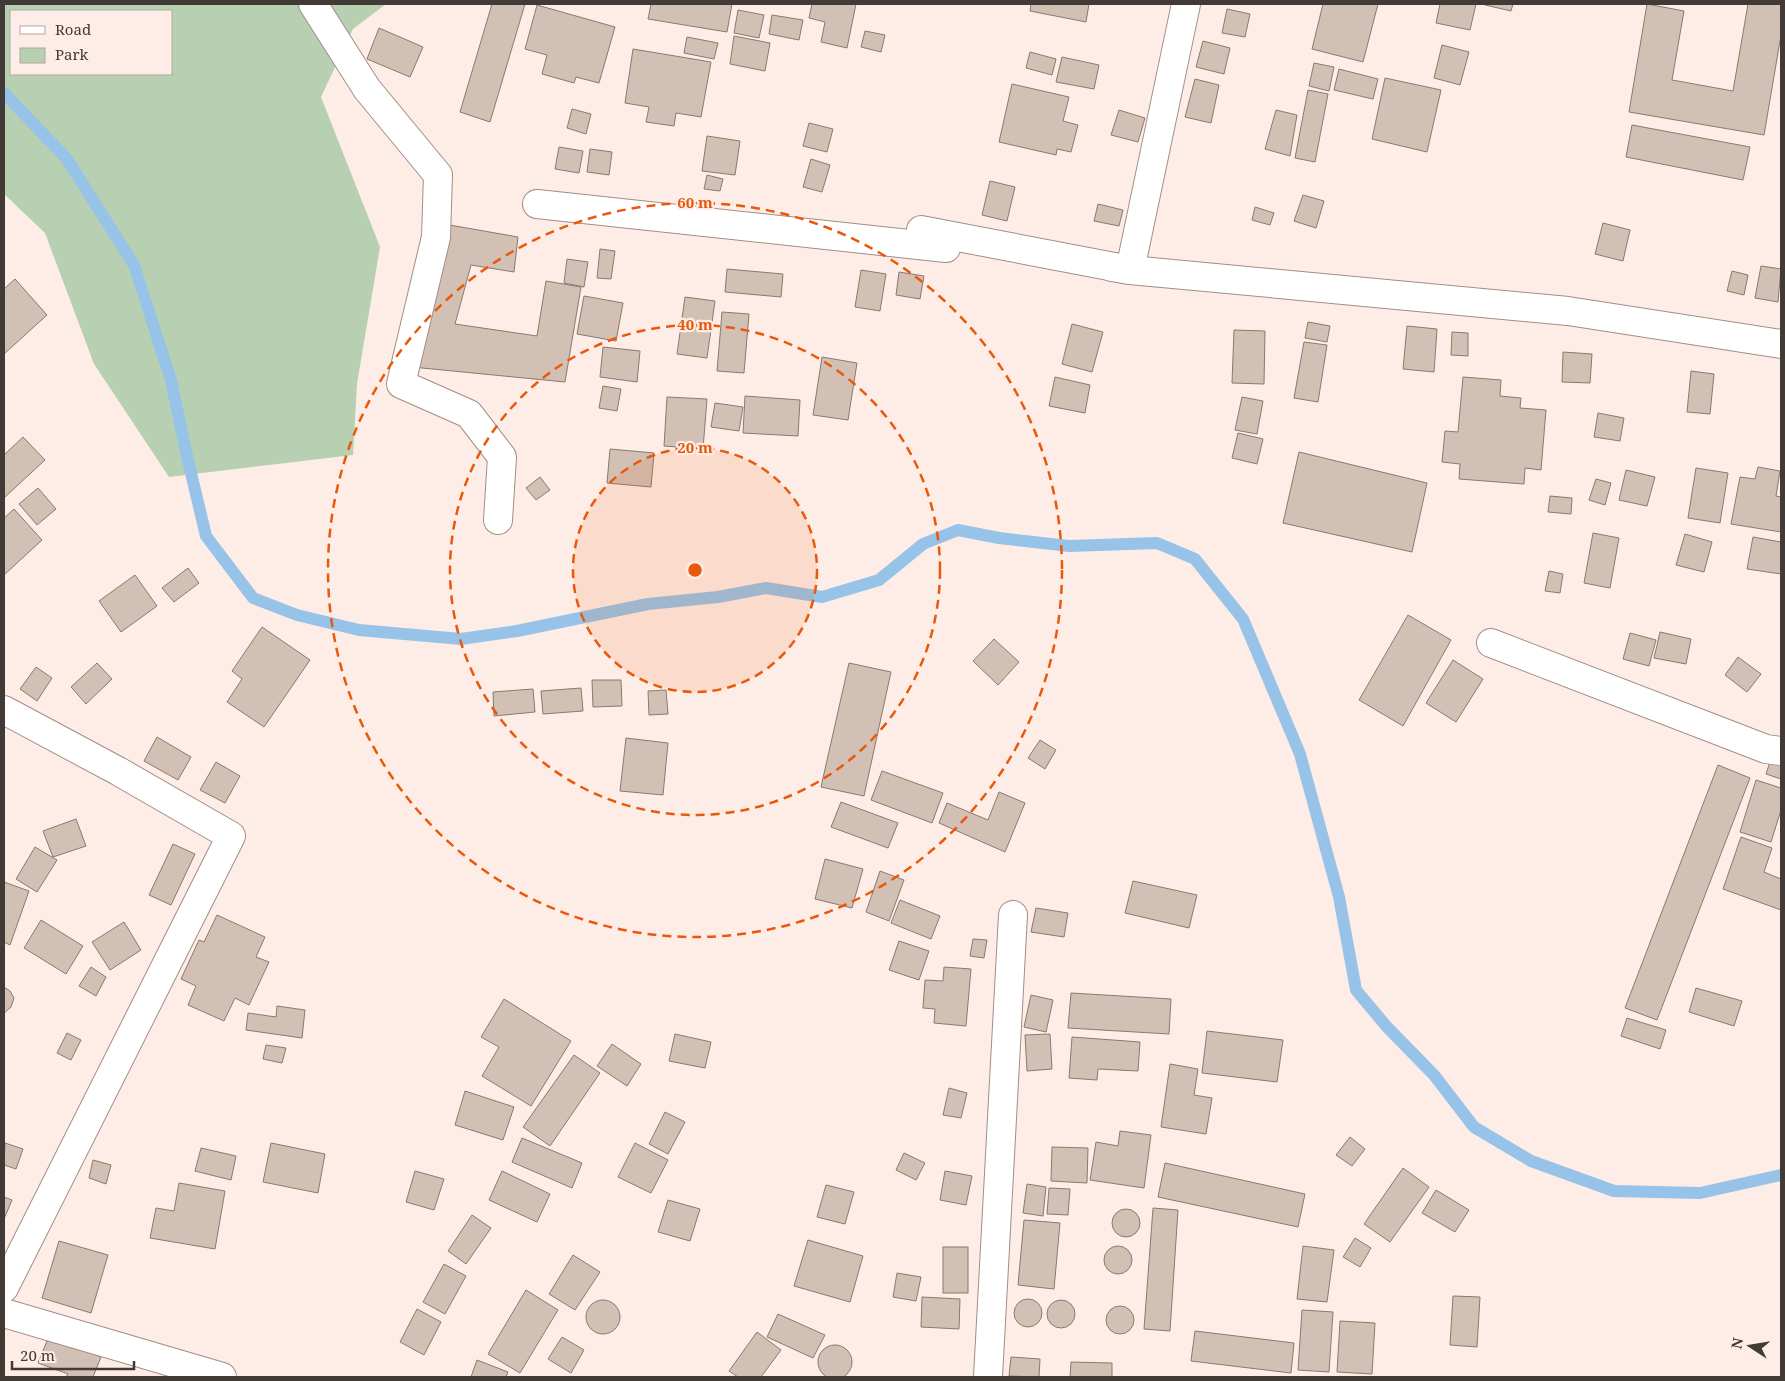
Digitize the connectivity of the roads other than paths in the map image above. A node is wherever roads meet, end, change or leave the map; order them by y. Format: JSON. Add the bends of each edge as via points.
{"nodes":[{"id":1,"x":313,"y":4,"type":"edge"},
{"id":2,"x":1186,"y":4,"type":"edge"},
{"id":3,"x":537,"y":204,"type":"dead end"},
{"id":4,"x":921,"y":230,"type":"dead end"},
{"id":5,"x":1130,"y":270,"type":"junction"},
{"id":6,"x":1781,"y":344,"type":"edge"},
{"id":7,"x":498,"y":520,"type":"dead end"},
{"id":8,"x":1491,"y":643,"type":"dead end"},
{"id":9,"x":4,"y":710,"type":"edge"},
{"id":10,"x":1781,"y":751,"type":"edge"},
{"id":11,"x":1013,"y":915,"type":"dead end"},
{"id":12,"x":4,"y":1288,"type":"edge"},
{"id":13,"x":4,"y":1313,"type":"edge"},
{"id":14,"x":222,"y":1377,"type":"edge"},
{"id":15,"x":988,"y":1377,"type":"edge"}],
"edges":[{"from":1,"to":7,"type":"street","via":[[366,88],[438,175],[436,237],[401,384],[469,414],[502,457]]},
{"from":2,"to":5,"type":"street"},
{"from":3,"to":5,"type":"street"},
{"from":4,"to":5,"type":"street"},
{"from":5,"to":6,"type":"street","via":[[1568,310]]},
{"from":8,"to":10,"type":"street","via":[[1766,749]]},
{"from":9,"to":12,"type":"street","via":[[231,836]]},
{"from":11,"to":15,"type":"street"},
{"from":13,"to":14,"type":"street"}]}
